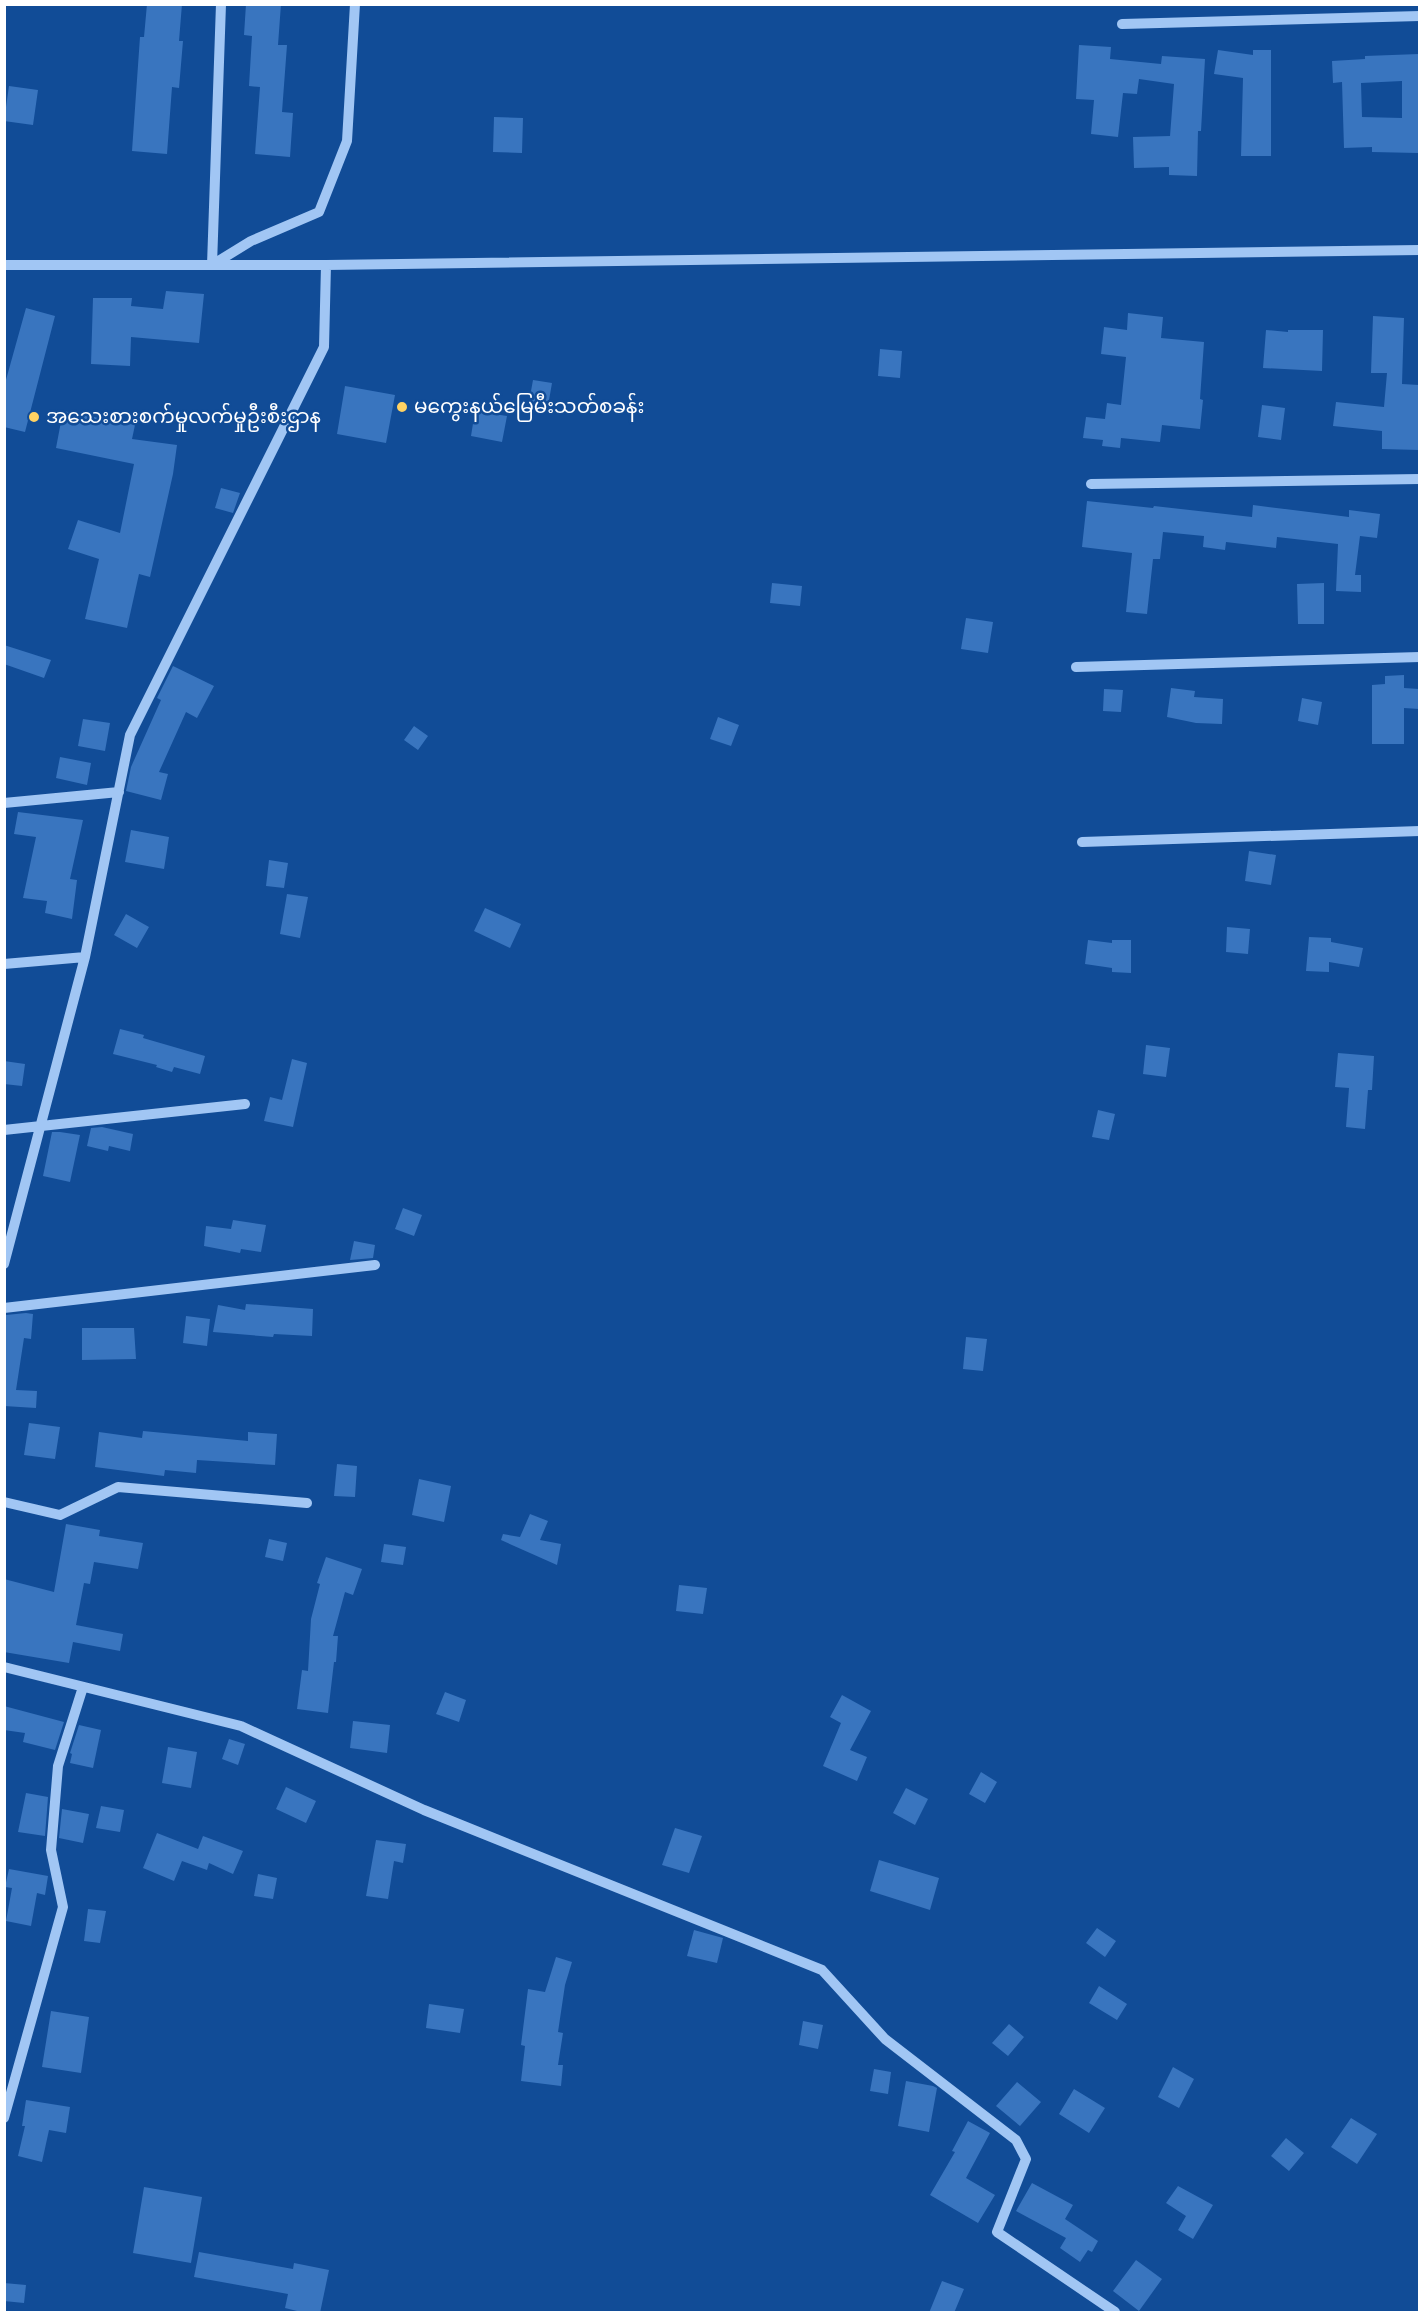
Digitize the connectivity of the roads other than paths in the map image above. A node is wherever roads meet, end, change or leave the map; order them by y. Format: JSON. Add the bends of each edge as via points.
{"nodes":[{"id":1,"x":220,"y":4,"type":"edge"},
{"id":2,"x":355,"y":4,"type":"edge"},
{"id":3,"x":1419,"y":16,"type":"edge"},
{"id":4,"x":1122,"y":24,"type":"dead end"},
{"id":5,"x":1419,"y":250,"type":"edge"},
{"id":6,"x":4,"y":264,"type":"edge"},
{"id":7,"x":212,"y":265,"type":"junction"},
{"id":8,"x":326,"y":265,"type":"junction"},
{"id":9,"x":1419,"y":479,"type":"edge"},
{"id":10,"x":1091,"y":484,"type":"dead end"},
{"id":11,"x":1419,"y":657,"type":"edge"},
{"id":12,"x":1076,"y":667,"type":"dead end"},
{"id":13,"x":119,"y":792,"type":"junction"},
{"id":14,"x":4,"y":803,"type":"edge"},
{"id":15,"x":1419,"y":831,"type":"edge"},
{"id":16,"x":1082,"y":842,"type":"dead end"},
{"id":17,"x":85,"y":957,"type":"junction"},
{"id":18,"x":4,"y":964,"type":"edge"},
{"id":19,"x":245,"y":1104,"type":"dead end"},
{"id":20,"x":40,"y":1126,"type":"junction"},
{"id":21,"x":4,"y":1130,"type":"edge"},
{"id":22,"x":4,"y":1264,"type":"edge"},
{"id":23,"x":375,"y":1265,"type":"dead end"},
{"id":24,"x":4,"y":1308,"type":"edge"},
{"id":25,"x":4,"y":1502,"type":"edge"},
{"id":26,"x":307,"y":1503,"type":"dead end"},
{"id":27,"x":4,"y":1667,"type":"edge"},
{"id":28,"x":83,"y":1687,"type":"junction"},
{"id":29,"x":4,"y":2118,"type":"edge"},
{"id":30,"x":1115,"y":2313,"type":"edge"}],
"edges":[{"from":1,"to":7,"type":"street"},
{"from":2,"to":7,"type":"street","via":[[347,141],[319,212],[251,241]]},
{"from":3,"to":4,"type":"street"},
{"from":5,"to":8,"type":"street"},
{"from":6,"to":7,"type":"street"},
{"from":7,"to":8,"type":"street"},
{"from":8,"to":13,"type":"street","via":[[324,347],[130,735]]},
{"from":9,"to":10,"type":"street"},
{"from":11,"to":12,"type":"street"},
{"from":13,"to":14,"type":"street"},
{"from":13,"to":17,"type":"street"},
{"from":15,"to":16,"type":"street"},
{"from":17,"to":18,"type":"street"},
{"from":17,"to":20,"type":"street"},
{"from":19,"to":20,"type":"street"},
{"from":20,"to":21,"type":"street"},
{"from":20,"to":22,"type":"street"},
{"from":23,"to":24,"type":"street"},
{"from":25,"to":26,"type":"street","via":[[60,1515],[118,1487]]},
{"from":27,"to":28,"type":"street"},
{"from":28,"to":29,"type":"street","via":[[58,1766],[51,1850],[63,1907]]},
{"from":28,"to":30,"type":"street","via":[[242,1726],[424,1810],[822,1970],[885,2039],[1016,2140],[1026,2159],[997,2232]]}]}
